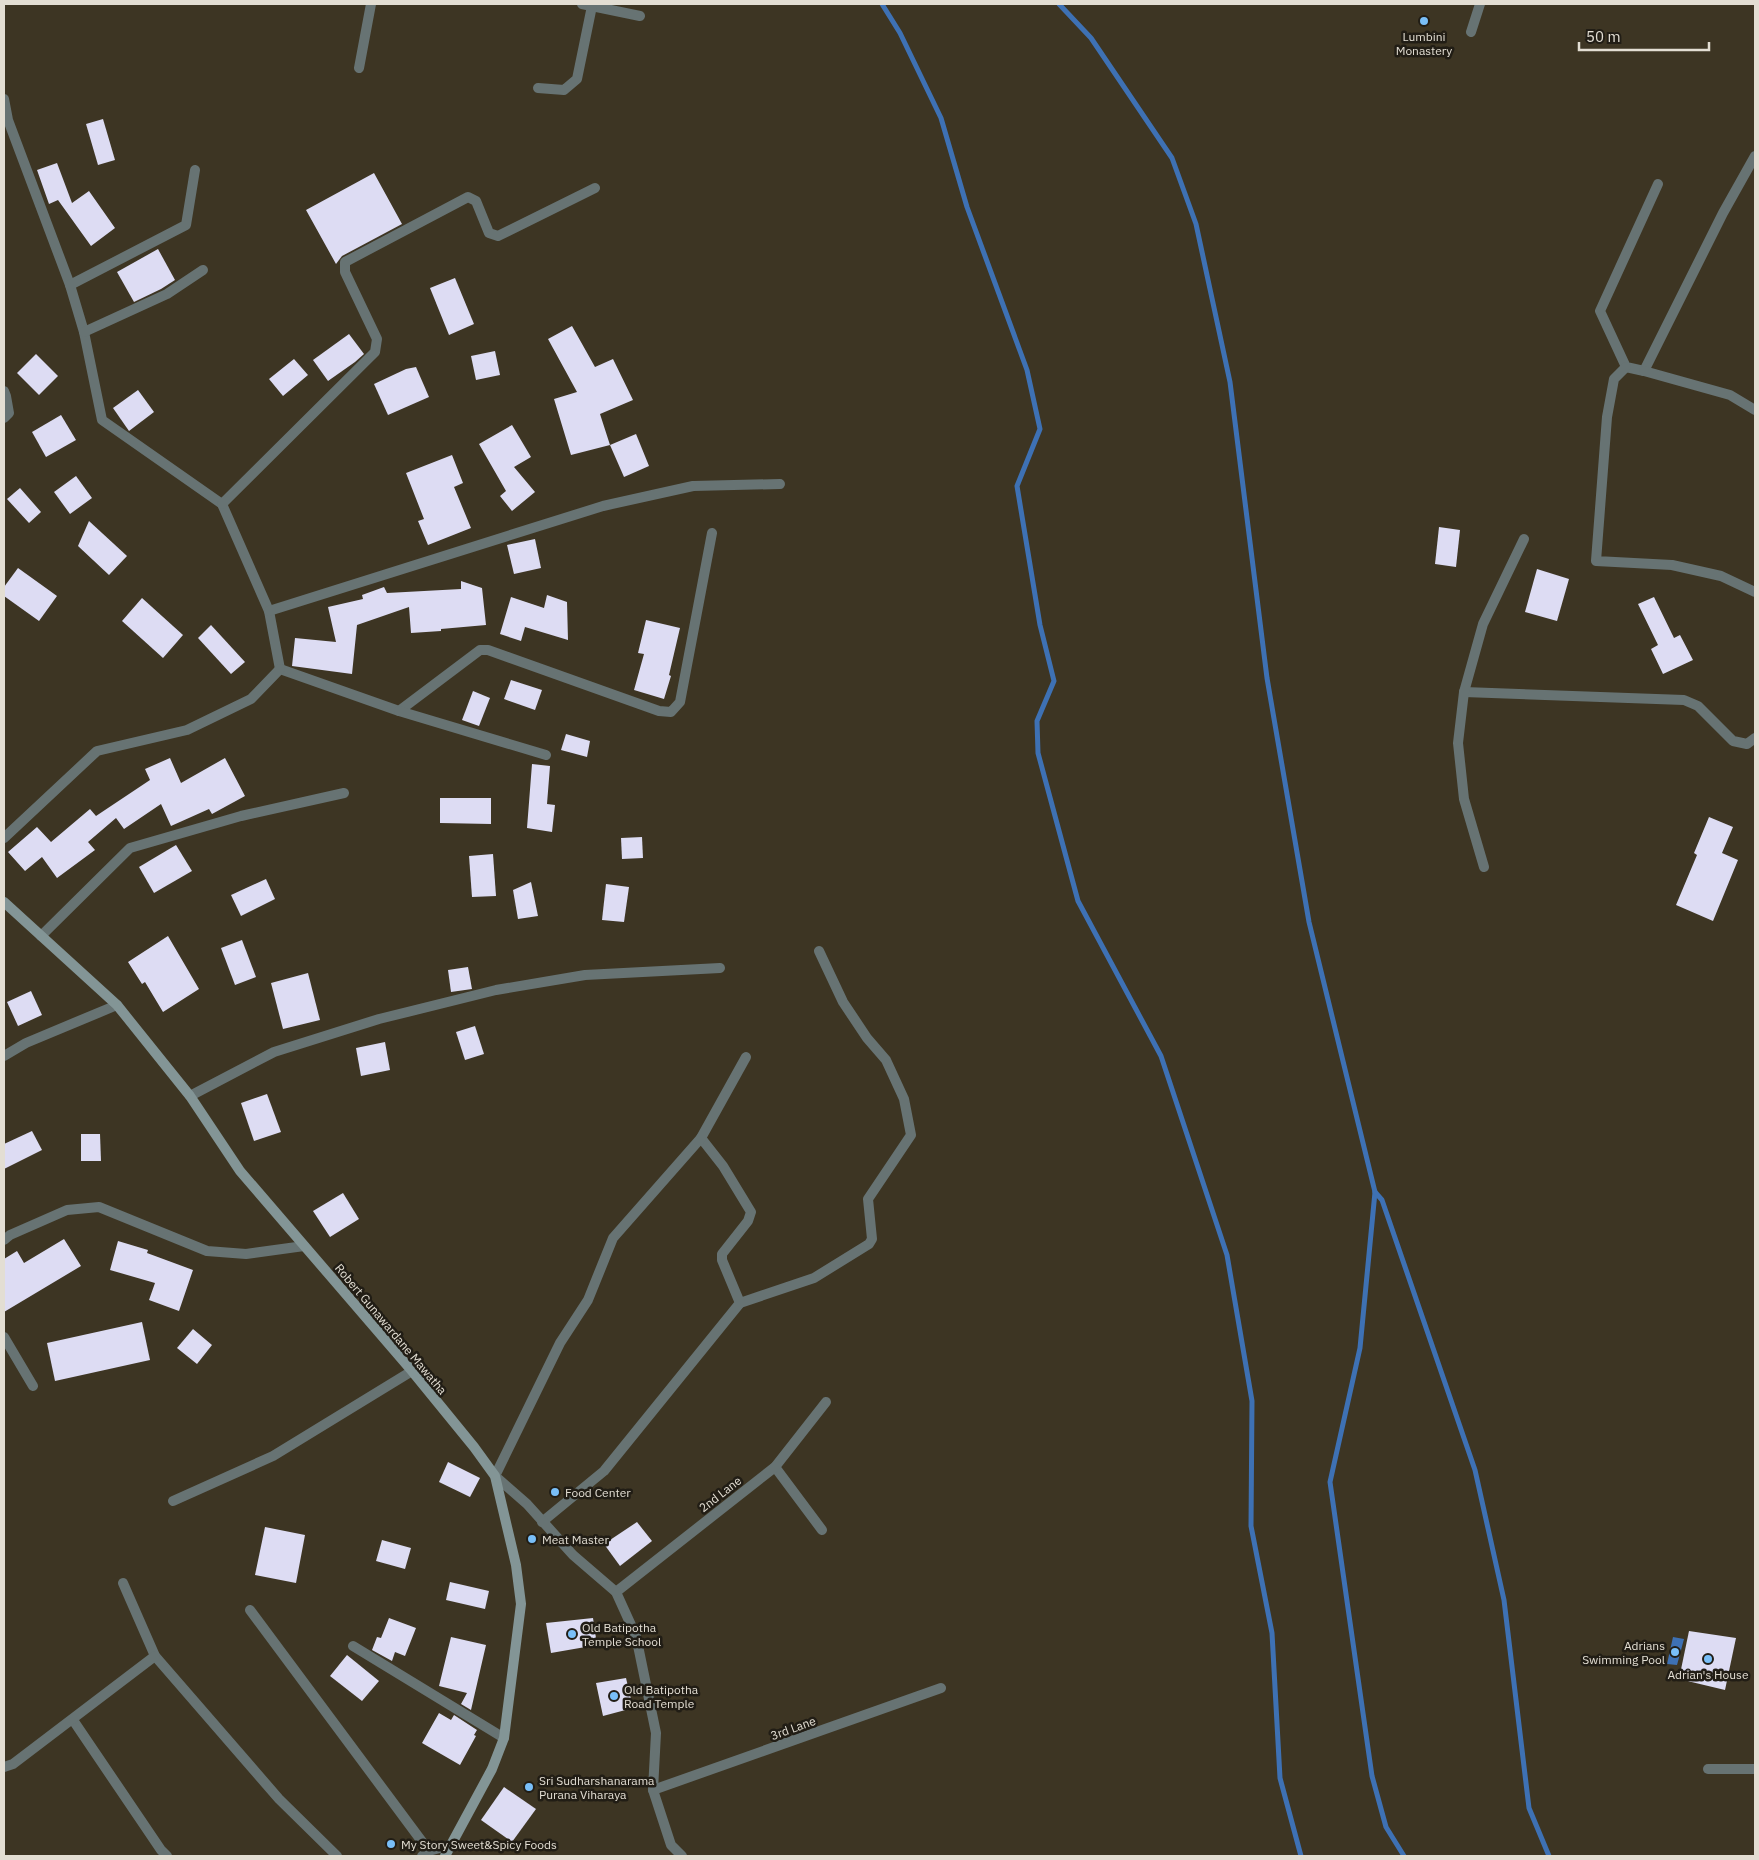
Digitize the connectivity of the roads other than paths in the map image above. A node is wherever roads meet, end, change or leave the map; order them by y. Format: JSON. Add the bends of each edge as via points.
{"nodes":[{"id":1,"x":371,"y":4,"type":"edge"},
{"id":2,"x":1480,"y":4,"type":"edge"},
{"id":3,"x":587,"y":5,"type":"edge"},
{"id":4,"x":640,"y":16,"type":"dead end"},
{"id":5,"x":1471,"y":32,"type":"dead end"},
{"id":6,"x":359,"y":68,"type":"dead end"},
{"id":7,"x":538,"y":88,"type":"dead end"},
{"id":8,"x":4,"y":99,"type":"edge"},
{"id":9,"x":1755,"y":156,"type":"edge"},
{"id":10,"x":195,"y":170,"type":"dead end"},
{"id":11,"x":1658,"y":184,"type":"dead end"},
{"id":12,"x":595,"y":188,"type":"dead end"},
{"id":13,"x":203,"y":270,"type":"dead end"},
{"id":14,"x":70,"y":285,"type":"junction"},
{"id":15,"x":84,"y":332,"type":"junction"},
{"id":16,"x":1626,"y":367,"type":"junction"},
{"id":17,"x":1644,"y":371,"type":"junction"},
{"id":18,"x":4,"y":391,"type":"edge"},
{"id":19,"x":1755,"y":410,"type":"edge"},
{"id":20,"x":4,"y":418,"type":"edge"},
{"id":21,"x":780,"y":484,"type":"dead end"},
{"id":22,"x":222,"y":504,"type":"junction"},
{"id":23,"x":712,"y":533,"type":"dead end"},
{"id":24,"x":1524,"y":539,"type":"dead end"},
{"id":25,"x":1755,"y":592,"type":"edge"},
{"id":26,"x":269,"y":611,"type":"junction"},
{"id":27,"x":280,"y":669,"type":"junction"},
{"id":28,"x":1464,"y":692,"type":"junction"},
{"id":29,"x":400,"y":711,"type":"junction"},
{"id":30,"x":1755,"y":738,"type":"edge"},
{"id":31,"x":546,"y":755,"type":"dead end"},
{"id":32,"x":344,"y":793,"type":"dead end"},
{"id":33,"x":4,"y":838,"type":"edge"},
{"id":34,"x":1484,"y":867,"type":"dead end"},
{"id":35,"x":4,"y":902,"type":"edge"},
{"id":36,"x":41,"y":936,"type":"junction"},
{"id":37,"x":819,"y":951,"type":"dead end"},
{"id":38,"x":720,"y":968,"type":"dead end"},
{"id":39,"x":117,"y":1005,"type":"junction"},
{"id":40,"x":4,"y":1056,"type":"edge"},
{"id":41,"x":746,"y":1057,"type":"dead end"},
{"id":42,"x":190,"y":1096,"type":"junction"},
{"id":43,"x":701,"y":1138,"type":"junction"},
{"id":44,"x":4,"y":1240,"type":"edge"},
{"id":45,"x":304,"y":1246,"type":"junction"},
{"id":46,"x":740,"y":1302,"type":"junction"},
{"id":47,"x":4,"y":1338,"type":"edge"},
{"id":48,"x":412,"y":1371,"type":"junction"},
{"id":49,"x":33,"y":1386,"type":"dead end"},
{"id":50,"x":826,"y":1402,"type":"dead end"},
{"id":51,"x":775,"y":1467,"type":"junction"},
{"id":52,"x":495,"y":1476,"type":"junction"},
{"id":53,"x":173,"y":1501,"type":"dead end"},
{"id":54,"x":542,"y":1522,"type":"junction"},
{"id":55,"x":822,"y":1530,"type":"dead end"},
{"id":56,"x":123,"y":1583,"type":"dead end"},
{"id":57,"x":616,"y":1592,"type":"junction"},
{"id":58,"x":250,"y":1610,"type":"dead end"},
{"id":59,"x":353,"y":1646,"type":"dead end"},
{"id":60,"x":155,"y":1656,"type":"junction"},
{"id":61,"x":941,"y":1688,"type":"dead end"},
{"id":62,"x":73,"y":1720,"type":"junction"},
{"id":63,"x":504,"y":1738,"type":"junction"},
{"id":64,"x":4,"y":1767,"type":"edge"},
{"id":65,"x":1708,"y":1769,"type":"dead end"},
{"id":66,"x":1755,"y":1769,"type":"edge"},
{"id":67,"x":652,"y":1790,"type":"junction"},
{"id":68,"x":450,"y":1845,"type":"junction"},
{"id":69,"x":426,"y":1854,"type":"edge"},
{"id":70,"x":168,"y":1856,"type":"edge"},
{"id":71,"x":337,"y":1856,"type":"edge"},
{"id":72,"x":445,"y":1856,"type":"edge"},
{"id":73,"x":682,"y":1856,"type":"edge"}],
"edges":[{"from":1,"to":6,"type":"street"},
{"from":2,"to":5,"type":"street"},
{"from":3,"to":4,"type":"street"},
{"from":3,"to":7,"type":"street","via":[[576,79],[564,90]]},
{"from":8,"to":14,"type":"street","via":[[8,120]]},
{"from":9,"to":17,"type":"street"},
{"from":10,"to":14,"type":"street","via":[[186,225]]},
{"from":11,"to":16,"type":"street","via":[[1600,311]]},
{"from":12,"to":22,"type":"street","via":[[498,236],[489,234],[476,201],[468,197],[345,262],[345,272],[377,340],[375,352]]},
{"from":13,"to":15,"type":"street","via":[[167,294]]},
{"from":14,"to":15,"type":"street"},
{"from":15,"to":22,"type":"street","via":[[102,420]]},
{"from":16,"to":17,"type":"street"},
{"from":16,"to":25,"type":"street","via":[[1614,379],[1607,417],[1596,561],[1672,566],[1721,576]]},
{"from":17,"to":19,"type":"street","via":[[1730,395]]},
{"from":18,"to":20,"type":"street","via":[[9,413]]},
{"from":21,"to":26,"type":"street","via":[[693,486],[603,506]]},
{"from":22,"to":26,"type":"street"},
{"from":23,"to":29,"type":"street","via":[[680,702],[671,712],[659,711],[488,650],[480,650]]},
{"from":24,"to":28,"type":"street","via":[[1483,624]]},
{"from":26,"to":27,"type":"street"},
{"from":27,"to":29,"type":"street"},
{"from":27,"to":33,"type":"street","via":[[251,699],[187,730],[98,751]]},
{"from":28,"to":30,"type":"street","via":[[1684,700],[1698,706],[1733,741],[1747,744]]},
{"from":28,"to":34,"type":"street","via":[[1458,743],[1464,799]]},
{"from":29,"to":31,"type":"street"},
{"from":32,"to":36,"type":"street","via":[[242,816],[130,848]]},
{"from":35,"to":36,"type":"street","name":"Robert Gunawardane Mawatha"},
{"from":36,"to":39,"type":"street","name":"Robert Gunawardane Mawatha"},
{"from":37,"to":46,"type":"street","via":[[844,1002],[886,1060],[904,1099],[910,1135],[868,1199],[872,1239],[869,1244],[814,1278]]},
{"from":38,"to":42,"type":"street","via":[[585,975],[496,990],[378,1019],[274,1052]]},
{"from":39,"to":40,"type":"street","via":[[26,1043]]},
{"from":39,"to":42,"type":"street","name":"Robert Gunawardane Mawatha"},
{"from":41,"to":43,"type":"street"},
{"from":42,"to":45,"type":"street","name":"Robert Gunawardane Mawatha","via":[[240,1171]]},
{"from":43,"to":46,"type":"street","via":[[723,1166],[751,1212],[748,1221],[722,1254]]},
{"from":43,"to":52,"type":"street","via":[[613,1238],[588,1300],[560,1343]]},
{"from":44,"to":45,"type":"street","via":[[67,1210],[99,1207],[207,1251],[246,1254]]},
{"from":45,"to":48,"type":"street","name":"Robert Gunawardane Mawatha"},
{"from":46,"to":54,"type":"street","via":[[604,1472]]},
{"from":47,"to":49,"type":"street"},
{"from":48,"to":52,"type":"street","name":"Robert Gunawardane Mawatha"},
{"from":48,"to":53,"type":"street","via":[[273,1456]]},
{"from":50,"to":51,"type":"street","name":"2nd Lane"},
{"from":51,"to":55,"type":"street"},
{"from":51,"to":57,"type":"street","name":"2nd Lane"},
{"from":52,"to":54,"type":"street"},
{"from":52,"to":63,"type":"street","name":"Robert Gunawardane Mawatha","via":[[516,1565],[521,1604]]},
{"from":54,"to":57,"type":"street","via":[[573,1555]]},
{"from":56,"to":60,"type":"street"},
{"from":57,"to":67,"type":"street","via":[[636,1636],[656,1732]]},
{"from":58,"to":69,"type":"street"},
{"from":59,"to":63,"type":"street"},
{"from":60,"to":62,"type":"street"},
{"from":60,"to":71,"type":"street","via":[[279,1799]]},
{"from":61,"to":67,"type":"street","name":"3rd Lane"},
{"from":62,"to":64,"type":"street","via":[[14,1764]]},
{"from":62,"to":70,"type":"street"},
{"from":63,"to":68,"type":"street","name":"Robert Gunawardane Mawatha","via":[[492,1769]]},
{"from":65,"to":66,"type":"street"},
{"from":67,"to":73,"type":"street","via":[[672,1845]]},
{"from":68,"to":69,"type":"street"},
{"from":68,"to":72,"type":"street","name":"Robert Gunawardane Mawatha"}]}
